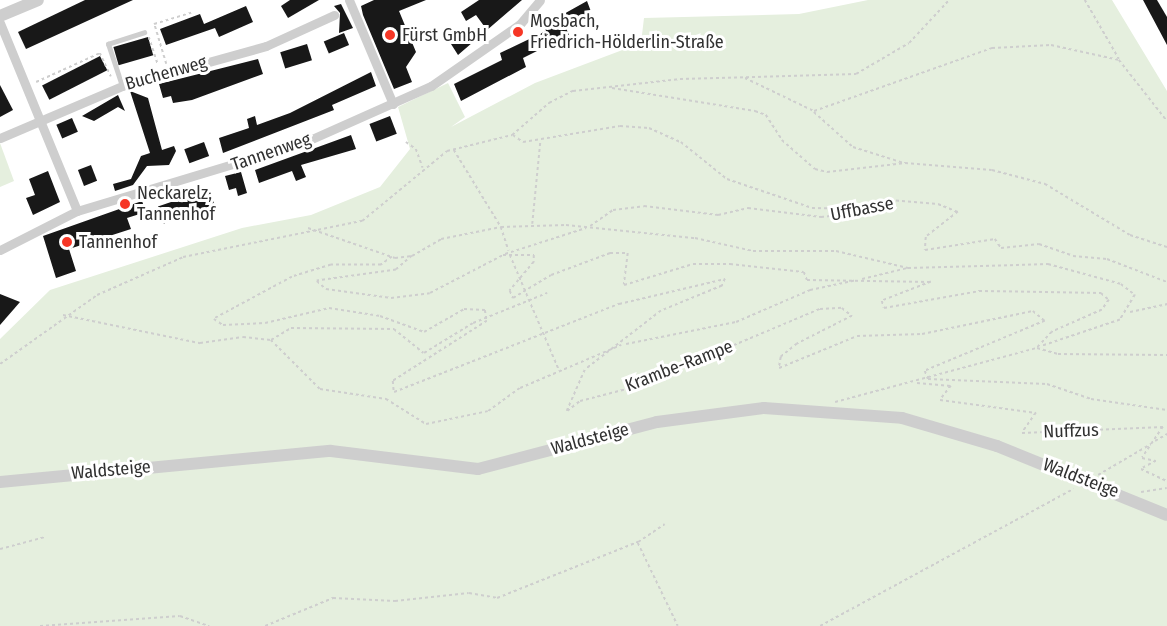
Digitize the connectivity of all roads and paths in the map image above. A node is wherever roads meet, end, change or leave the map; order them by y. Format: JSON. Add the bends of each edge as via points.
{"nodes":[{"id":1,"x":38,"y":0,"type":"edge"},
{"id":2,"x":349,"y":0,"type":"edge"},
{"id":3,"x":540,"y":0,"type":"edge"},
{"id":4,"x":949,"y":0,"type":"edge"},
{"id":5,"x":1085,"y":0,"type":"edge"},
{"id":6,"x":191,"y":13,"type":"dead end"},
{"id":7,"x":334,"y":15,"type":"dead end"},
{"id":8,"x":0,"y":16,"type":"edge"},
{"id":9,"x":0,"y":23,"type":"edge"},
{"id":10,"x":144,"y":32,"type":"joint"},
{"id":11,"x":1119,"y":60,"type":"junction"},
{"id":12,"x":165,"y":71,"type":"junction"},
{"id":13,"x":119,"y":75,"type":"junction"},
{"id":14,"x":745,"y":78,"type":"junction"},
{"id":15,"x":122,"y":86,"type":"junction"},
{"id":16,"x":27,"y":87,"type":"junction"},
{"id":17,"x":611,"y":88,"type":"junction"},
{"id":18,"x":393,"y":104,"type":"junction"},
{"id":19,"x":814,"y":111,"type":"junction"},
{"id":20,"x":39,"y":119,"type":"junction"},
{"id":21,"x":1167,"y":121,"type":"edge"},
{"id":22,"x":512,"y":135,"type":"junction"},
{"id":23,"x":0,"y":138,"type":"edge"},
{"id":24,"x":540,"y":140,"type":"junction"},
{"id":25,"x":406,"y":142,"type":"dead end"},
{"id":26,"x":454,"y":149,"type":"junction"},
{"id":27,"x":905,"y":163,"type":"junction"},
{"id":28,"x":423,"y":168,"type":"junction"},
{"id":29,"x":867,"y":209,"type":"junction"},
{"id":30,"x":892,"y":210,"type":"dead end"},
{"id":31,"x":77,"y":211,"type":"junction"},
{"id":32,"x":531,"y":225,"type":"junction"},
{"id":33,"x":501,"y":227,"type":"junction"},
{"id":34,"x":588,"y":227,"type":"junction"},
{"id":35,"x":308,"y":228,"type":"junction"},
{"id":36,"x":1167,"y":247,"type":"edge"},
{"id":37,"x":0,"y":250,"type":"edge"},
{"id":38,"x":510,"y":254,"type":"junction"},
{"id":39,"x":412,"y":256,"type":"junction"},
{"id":40,"x":392,"y":257,"type":"junction"},
{"id":41,"x":908,"y":268,"type":"junction"},
{"id":42,"x":519,"y":279,"type":"junction"},
{"id":43,"x":858,"y":279,"type":"junction"},
{"id":44,"x":1167,"y":282,"type":"edge"},
{"id":45,"x":524,"y":292,"type":"junction"},
{"id":46,"x":548,"y":293,"type":"dead end"},
{"id":47,"x":528,"y":303,"type":"junction"},
{"id":48,"x":1167,"y":304,"type":"edge"},
{"id":49,"x":1130,"y":312,"type":"junction"},
{"id":50,"x":63,"y":315,"type":"junction"},
{"id":51,"x":486,"y":318,"type":"junction"},
{"id":52,"x":543,"y":337,"type":"junction"},
{"id":53,"x":271,"y":340,"type":"junction"},
{"id":54,"x":623,"y":345,"type":"junction"},
{"id":55,"x":1037,"y":348,"type":"junction"},
{"id":56,"x":1167,"y":355,"type":"edge"},
{"id":57,"x":0,"y":364,"type":"edge"},
{"id":58,"x":559,"y":370,"type":"junction"},
{"id":59,"x":928,"y":379,"type":"junction"},
{"id":60,"x":913,"y":383,"type":"junction"},
{"id":61,"x":1167,"y":410,"type":"edge"},
{"id":62,"x":822,"y":411,"type":"junction"},
{"id":63,"x":1167,"y":434,"type":"edge"},
{"id":64,"x":1152,"y":443,"type":"junction"},
{"id":65,"x":1088,"y":481,"type":"junction"},
{"id":66,"x":1167,"y":481,"type":"edge"},
{"id":67,"x":0,"y":482,"type":"edge"},
{"id":68,"x":1167,"y":488,"type":"edge"},
{"id":69,"x":1126,"y":495,"type":"junction"},
{"id":70,"x":1167,"y":515,"type":"edge"},
{"id":71,"x":665,"y":524,"type":"dead end"},
{"id":72,"x":45,"y":537,"type":"dead end"},
{"id":73,"x":638,"y":542,"type":"junction"},
{"id":74,"x":0,"y":549,"type":"edge"},
{"id":75,"x":40,"y":626,"type":"edge"},
{"id":76,"x":209,"y":626,"type":"edge"},
{"id":77,"x":265,"y":626,"type":"edge"},
{"id":78,"x":678,"y":626,"type":"edge"},
{"id":79,"x":820,"y":626,"type":"edge"}],
"edges":[{"from":1,"to":8,"type":"street"},
{"from":2,"to":18,"type":"street"},
{"from":3,"to":18,"type":"street","name":"Tannenweg","via":[[520,24],[471,63]]},
{"from":4,"to":14,"type":"path","via":[[909,43],[856,74]]},
{"from":5,"to":11,"type":"path"},
{"from":6,"to":12,"type":"path","via":[[154,24]]},
{"from":7,"to":12,"type":"street","name":"Buchenweg","via":[[266,46]]},
{"from":9,"to":16,"type":"street"},
{"from":10,"to":12,"type":"path"},
{"from":10,"to":13,"type":"lane","via":[[108,44]]},
{"from":11,"to":19,"type":"path","via":[[1051,45],[993,48]]},
{"from":11,"to":21,"type":"path"},
{"from":12,"to":15,"type":"street","name":"Buchenweg"},
{"from":13,"to":15,"type":"lane"},
{"from":13,"to":16,"type":"path","via":[[111,77],[100,53]]},
{"from":14,"to":17,"type":"path"},
{"from":14,"to":19,"type":"path"},
{"from":15,"to":20,"type":"street","name":"Buchenweg"},
{"from":16,"to":20,"type":"street"},
{"from":17,"to":22,"type":"path","via":[[573,91]]},
{"from":17,"to":27,"type":"path","via":[[766,115],[782,140],[815,169]]},
{"from":18,"to":31,"type":"street","name":"Tannenweg","via":[[305,142]]},
{"from":19,"to":27,"type":"path","via":[[853,147]]},
{"from":20,"to":23,"type":"street","name":"Buchenweg"},
{"from":20,"to":31,"type":"street"},
{"from":22,"to":24,"type":"path","via":[[523,142]]},
{"from":22,"to":26,"type":"path"},
{"from":24,"to":29,"type":"path","via":[[620,126],[649,128],[681,142],[727,178],[812,208]]},
{"from":24,"to":32,"type":"path"},
{"from":25,"to":28,"type":"path","via":[[416,149]]},
{"from":26,"to":28,"type":"path"},
{"from":26,"to":33,"type":"path"},
{"from":27,"to":36,"type":"path","via":[[992,170],[1045,184],[1130,235]]},
{"from":28,"to":35,"type":"path","via":[[377,213],[343,225]]},
{"from":29,"to":30,"type":"path"},
{"from":29,"to":34,"type":"path","name":"Uffbasse","via":[[821,217],[748,208],[718,215],[644,206],[613,210]]},
{"from":29,"to":44,"type":"path","name":"Uffbasse","via":[[890,200],[958,212],[926,237],[925,250],[995,238],[1001,248],[1039,244],[1074,256],[1107,259]]},
{"from":31,"to":37,"type":"street","name":"Tannenweg"},
{"from":32,"to":33,"type":"path"},
{"from":32,"to":34,"type":"path"},
{"from":33,"to":38,"type":"path"},
{"from":33,"to":39,"type":"path","via":[[441,239]]},
{"from":34,"to":38,"type":"path","name":"Uffbasse"},
{"from":34,"to":41,"type":"path","via":[[695,238],[753,251],[836,251]]},
{"from":35,"to":40,"type":"path"},
{"from":35,"to":50,"type":"path","via":[[183,257]]},
{"from":38,"to":39,"type":"path","via":[[430,293],[391,298],[326,289],[318,281],[396,270]]},
{"from":38,"to":42,"type":"path"},
{"from":38,"to":42,"type":"path","via":[[534,255]]},
{"from":39,"to":40,"type":"path"},
{"from":40,"to":51,"type":"path","via":[[381,265],[331,265],[292,277],[214,319],[223,326],[265,323],[329,308],[380,316],[424,332],[464,309],[485,309]]},
{"from":41,"to":43,"type":"path"},
{"from":41,"to":49,"type":"path","via":[[1048,264],[1130,290],[1134,295]]},
{"from":42,"to":45,"type":"path"},
{"from":42,"to":45,"type":"path","via":[[510,291],[513,298]]},
{"from":43,"to":45,"type":"path","via":[[807,280],[804,272],[789,269],[693,264],[624,285],[628,253],[610,253]]},
{"from":43,"to":54,"type":"path","via":[[810,290],[736,322]]},
{"from":43,"to":55,"type":"path","via":[[931,282],[882,301],[884,308],[979,291],[1101,292],[1109,300],[1102,310],[1052,332]]},
{"from":45,"to":47,"type":"path"},
{"from":46,"to":47,"type":"path"},
{"from":47,"to":51,"type":"path"},
{"from":47,"to":52,"type":"path"},
{"from":48,"to":49,"type":"path"},
{"from":49,"to":55,"type":"path","via":[[1120,320]]},
{"from":50,"to":53,"type":"path","via":[[200,343],[243,337]]},
{"from":50,"to":57,"type":"path"},
{"from":51,"to":52,"type":"path","name":"Krambe-Rampe","via":[[393,381],[394,392]]},
{"from":51,"to":53,"type":"path","via":[[424,353],[394,329],[291,328]]},
{"from":52,"to":54,"type":"path","name":"Krambe-Rampe","via":[[619,304],[726,279],[722,286],[661,311]]},
{"from":52,"to":58,"type":"path"},
{"from":53,"to":58,"type":"path","via":[[320,389],[386,399],[426,424],[488,411]]},
{"from":54,"to":58,"type":"path"},
{"from":54,"to":59,"type":"path","name":"Krambe-Rampe","via":[[585,370],[567,411],[580,401],[634,387],[820,309],[842,308],[852,316],[797,344],[781,357],[779,368],[857,336],[922,334],[1033,311],[1045,321],[925,371]]},
{"from":55,"to":56,"type":"path","via":[[1058,354]]},
{"from":55,"to":59,"type":"path"},
{"from":59,"to":60,"type":"path"},
{"from":59,"to":61,"type":"path","via":[[1047,384],[1091,399]]},
{"from":60,"to":62,"type":"path","via":[[849,398]]},
{"from":60,"to":64,"type":"path","name":"Nuffzus","via":[[951,386],[940,400],[1036,413],[1022,433],[1163,427]]},
{"from":62,"to":65,"type":"street","name":"Waldsteige","via":[[902,418],[997,446]]},
{"from":62,"to":67,"type":"street","name":"Waldsteige","via":[[764,408],[691,415],[478,470],[331,451]]},
{"from":63,"to":64,"type":"path"},
{"from":64,"to":65,"type":"path"},
{"from":64,"to":66,"type":"path","name":"Nuffzus","via":[[1142,458],[1156,461],[1141,469]]},
{"from":65,"to":69,"type":"street","name":"Waldsteige"},
{"from":65,"to":79,"type":"path"},
{"from":68,"to":69,"type":"path"},
{"from":69,"to":70,"type":"street","name":"Waldsteige"},
{"from":71,"to":73,"type":"path"},
{"from":72,"to":74,"type":"path"},
{"from":73,"to":77,"type":"path","via":[[497,598],[469,593],[395,601],[333,598]]},
{"from":73,"to":78,"type":"path"},
{"from":75,"to":76,"type":"path","via":[[180,616]]}]}
